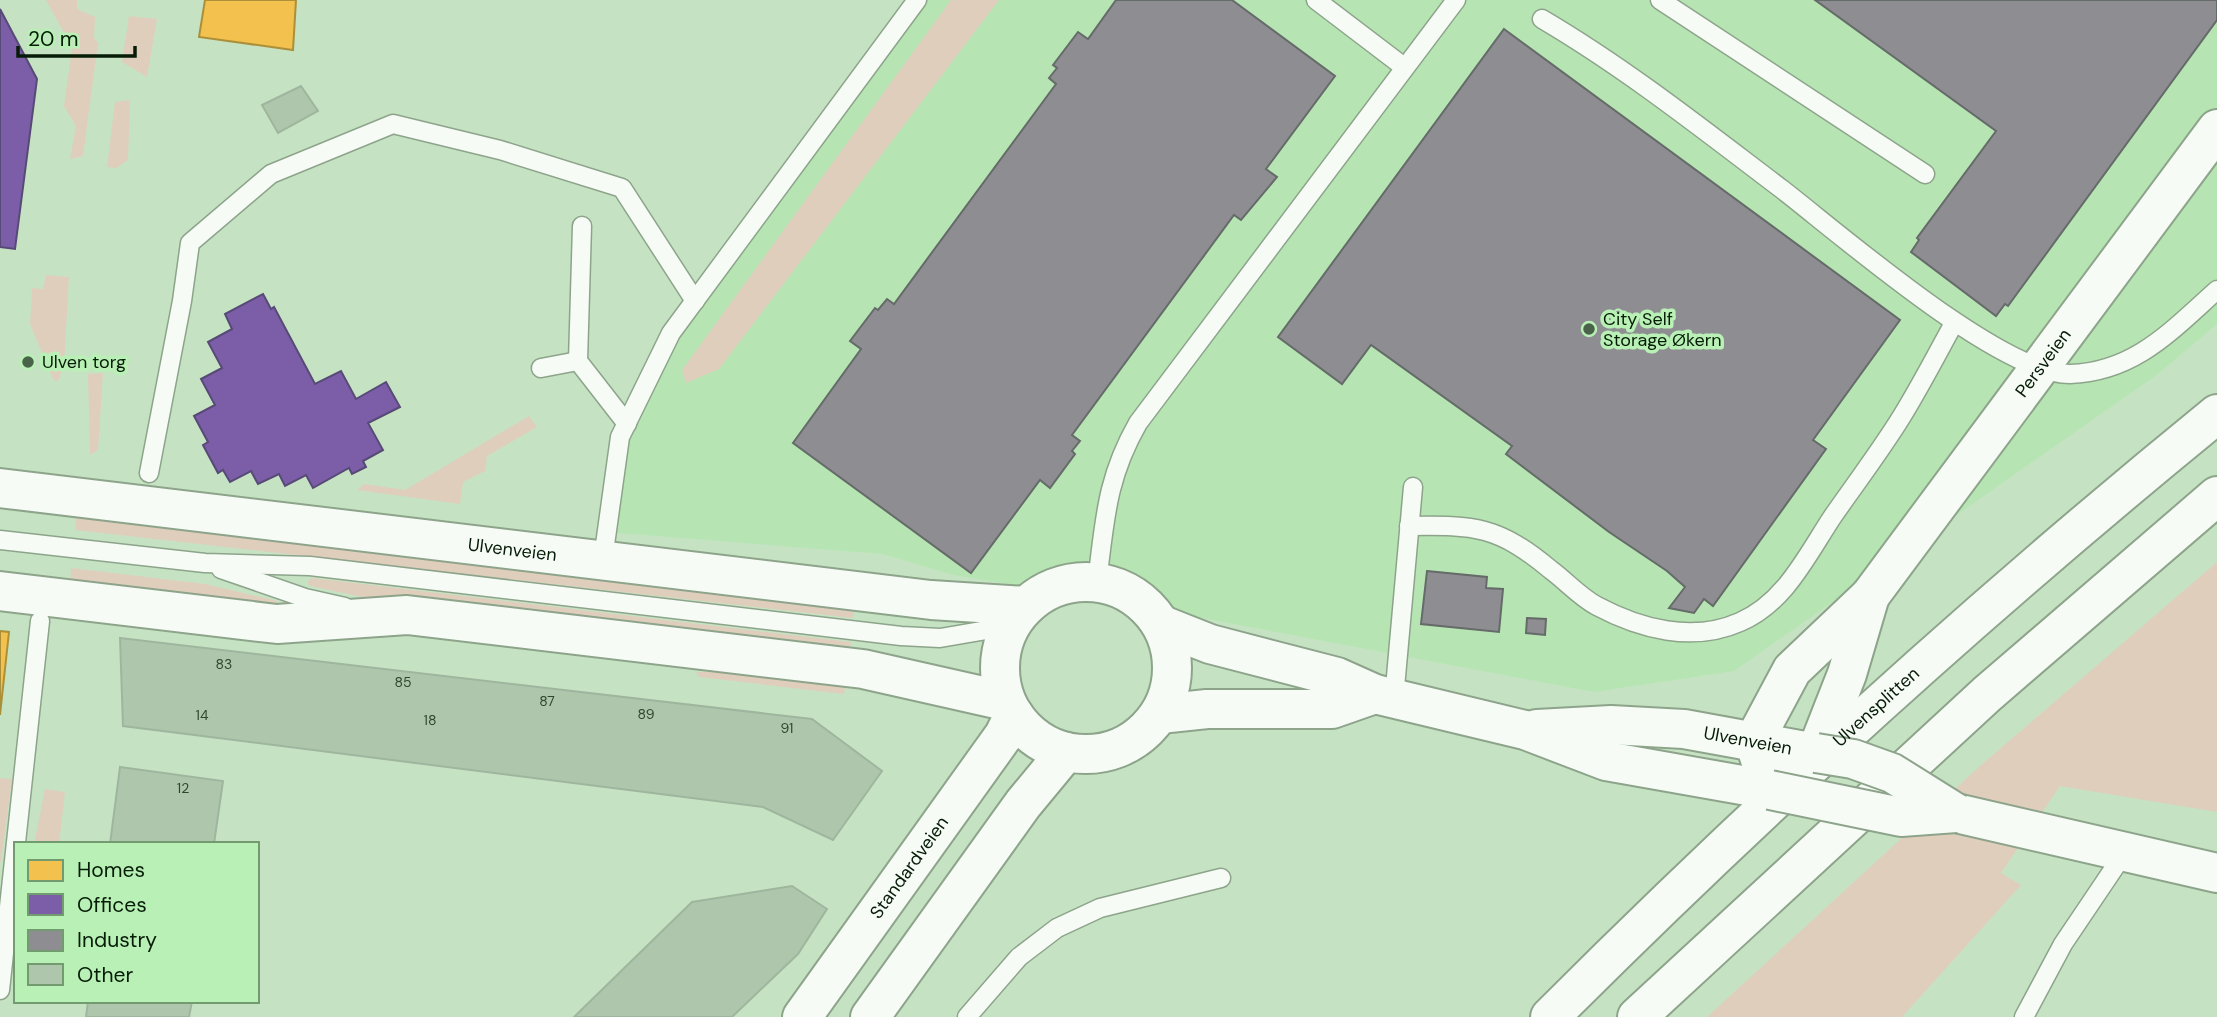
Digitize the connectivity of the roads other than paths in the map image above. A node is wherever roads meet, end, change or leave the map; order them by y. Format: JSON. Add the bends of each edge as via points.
{"nodes":[{"id":1,"x":917,"y":0,"type":"edge"},
{"id":2,"x":1316,"y":0,"type":"edge"},
{"id":3,"x":1456,"y":0,"type":"edge"},
{"id":4,"x":1660,"y":0,"type":"edge"},
{"id":5,"x":1542,"y":19,"type":"dead end"},
{"id":6,"x":1404,"y":67,"type":"junction"},
{"id":7,"x":2217,"y":128,"type":"edge"},
{"id":8,"x":1925,"y":174,"type":"dead end"},
{"id":9,"x":582,"y":226,"type":"dead end"},
{"id":10,"x":2217,"y":290,"type":"edge"},
{"id":11,"x":695,"y":301,"type":"junction"},
{"id":12,"x":1954,"y":323,"type":"junction"},
{"id":13,"x":578,"y":361,"type":"junction"},
{"id":14,"x":541,"y":368,"type":"dead end"},
{"id":15,"x":2042,"y":368,"type":"junction"},
{"id":16,"x":2217,"y":414,"type":"edge"},
{"id":17,"x":627,"y":424,"type":"junction"},
{"id":18,"x":149,"y":473,"type":"dead end"},
{"id":19,"x":1413,"y":486,"type":"dead end"},
{"id":20,"x":0,"y":488,"type":"edge"},
{"id":21,"x":2210,"y":503,"type":"edge"},
{"id":22,"x":1409,"y":526,"type":"junction"},
{"id":23,"x":0,"y":540,"type":"edge"},
{"id":24,"x":603,"y":559,"type":"junction"},
{"id":25,"x":205,"y":563,"type":"junction"},
{"id":26,"x":1097,"y":582,"type":"junction"},
{"id":27,"x":0,"y":591,"type":"edge"},
{"id":28,"x":1870,"y":596,"type":"junction"},
{"id":29,"x":407,"y":614,"type":"junction"},
{"id":30,"x":1018,"y":616,"type":"junction"},
{"id":31,"x":40,"y":621,"type":"dead end"},
{"id":32,"x":1162,"y":625,"type":"junction"},
{"id":33,"x":1384,"y":696,"type":"junction"},
{"id":34,"x":1009,"y":708,"type":"junction"},
{"id":35,"x":1160,"y":714,"type":"junction"},
{"id":36,"x":1525,"y":730,"type":"junction"},
{"id":37,"x":1755,"y":741,"type":"junction"},
{"id":38,"x":1066,"y":752,"type":"junction"},
{"id":39,"x":1816,"y":753,"type":"junction"},
{"id":40,"x":1770,"y":790,"type":"junction"},
{"id":41,"x":1955,"y":813,"type":"junction"},
{"id":42,"x":16,"y":842,"type":"edge"},
{"id":43,"x":2125,"y":852,"type":"junction"},
{"id":44,"x":14,"y":861,"type":"edge"},
{"id":45,"x":2217,"y":873,"type":"edge"},
{"id":46,"x":1222,"y":878,"type":"dead end"},
{"id":47,"x":0,"y":990,"type":"edge"},
{"id":48,"x":2023,"y":1015,"type":"edge"},
{"id":49,"x":802,"y":1017,"type":"edge"},
{"id":50,"x":870,"y":1017,"type":"edge"},
{"id":51,"x":967,"y":1017,"type":"edge"},
{"id":52,"x":1550,"y":1017,"type":"edge"},
{"id":53,"x":1637,"y":1017,"type":"edge"}],
"edges":[{"from":1,"to":11,"type":"lane"},
{"from":2,"to":6,"type":"lane"},
{"from":3,"to":6,"type":"lane"},
{"from":4,"to":8,"type":"lane"},
{"from":5,"to":12,"type":"lane","via":[[1603,57]]},
{"from":6,"to":26,"type":"lane","via":[[1138,423],[1120,454],[1109,487]]},
{"from":7,"to":15,"type":"main road","name":"Persveien"},
{"from":9,"to":13,"type":"lane"},
{"from":10,"to":15,"type":"lane","via":[[2135,359],[2067,374]]},
{"from":11,"to":17,"type":"lane","via":[[671,333]]},
{"from":11,"to":18,"type":"lane","via":[[622,188],[500,150],[393,124],[271,174],[190,243]]},
{"from":12,"to":15,"type":"lane"},
{"from":12,"to":22,"type":"lane","via":[[1902,417],[1792,580],[1769,604],[1742,622],[1696,633],[1656,629],[1594,605],[1503,535],[1480,527]]},
{"from":13,"to":14,"type":"lane"},
{"from":13,"to":17,"type":"lane"},
{"from":15,"to":28,"type":"main road","name":"Persveien"},
{"from":16,"to":52,"type":"main road","name":"Ulvensplitten","via":[[1942,648],[1768,805]]},
{"from":17,"to":24,"type":"lane","via":[[620,438]]},
{"from":19,"to":22,"type":"lane"},
{"from":20,"to":24,"type":"main road","name":"Ulvenveien"},
{"from":21,"to":53,"type":"main road","via":[[1966,713]]},
{"from":22,"to":33,"type":"lane"},
{"from":23,"to":25,"type":"lane"},
{"from":24,"to":30,"type":"main road","name":"Ulvenveien","via":[[931,600]]},
{"from":25,"to":29,"type":"lane","via":[[305,598]]},
{"from":25,"to":30,"type":"lane","via":[[310,566],[901,636],[940,638]]},
{"from":26,"to":30,"type":"main road","via":[[1063,585],[1039,595]]},
{"from":26,"to":32,"type":"main road","via":[[1123,589]]},
{"from":27,"to":29,"type":"main road","via":[[277,624]]},
{"from":28,"to":37,"type":"main road","name":"Persveien","via":[[1791,670]]},
{"from":28,"to":39,"type":"main road","name":"Persveien","via":[[1847,674]]},
{"from":29,"to":34,"type":"main road","via":[[863,669]]},
{"from":30,"to":34,"type":"main road","via":[[1001,651],[1000,671]]},
{"from":31,"to":42,"type":"lane"},
{"from":32,"to":33,"type":"main road","name":"Ulvenveien","via":[[1210,644],[1337,677]]},
{"from":32,"to":35,"type":"main road","via":[[1173,674]]},
{"from":33,"to":35,"type":"main road","via":[[1332,709],[1207,709]]},
{"from":33,"to":36,"type":"main road","name":"Ulvenveien"},
{"from":34,"to":38,"type":"main road","via":[[1038,740]]},
{"from":34,"to":49,"type":"main road","name":"Standardveien","via":[[1004,735]]},
{"from":35,"to":38,"type":"main road","via":[[1139,736],[1117,749],[1091,755]]},
{"from":36,"to":37,"type":"main road","name":"Ulvenveien","via":[[1611,725],[1684,729]]},
{"from":36,"to":40,"type":"main road","name":"Ulvenveien","via":[[1606,761]]},
{"from":37,"to":39,"type":"main road","name":"Ulvenveien"},
{"from":37,"to":40,"type":"main road"},
{"from":38,"to":50,"type":"main road","via":[[1023,804]]},
{"from":39,"to":40,"type":"main road","name":"Persveien"},
{"from":39,"to":41,"type":"main road","name":"Ulvenveien","bridge":true,"via":[[1853,759],[1892,773]]},
{"from":40,"to":41,"type":"main road","name":"Ulvenveien","bridge":true,"via":[[1901,817]]},
{"from":41,"to":43,"type":"main road","name":"Ulvenveien"},
{"from":43,"to":45,"type":"main road","name":"Ulvenveien"},
{"from":43,"to":48,"type":"lane","via":[[2063,944]]},
{"from":44,"to":47,"type":"lane"},
{"from":46,"to":51,"type":"lane","via":[[1100,908],[1057,928],[1019,957]]}]}
